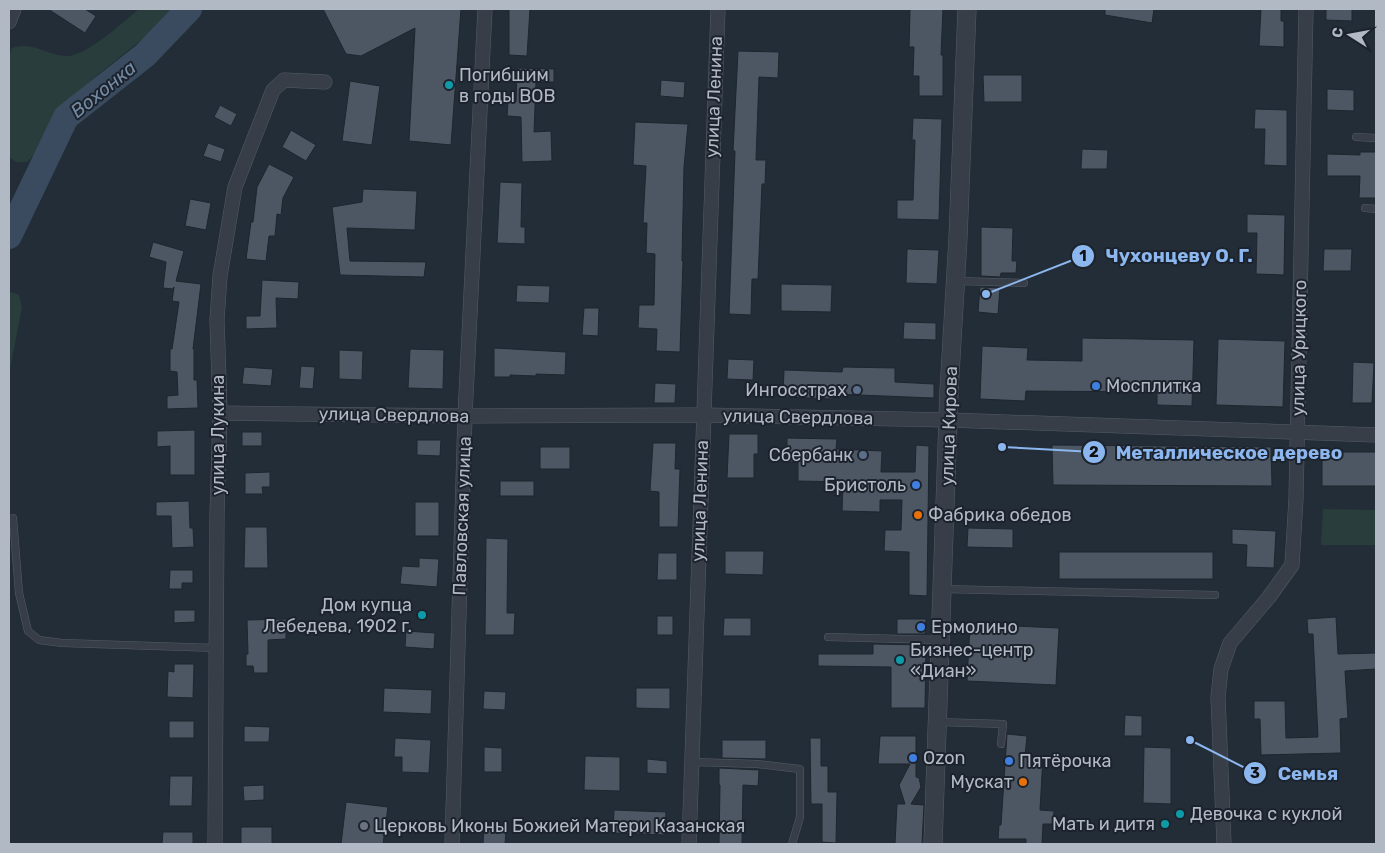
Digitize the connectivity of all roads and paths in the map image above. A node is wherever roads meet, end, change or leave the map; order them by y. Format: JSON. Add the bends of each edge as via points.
{"nodes":[{"id":1,"x":14,"y":9,"type":"edge"},
{"id":2,"x":485,"y":9,"type":"edge"},
{"id":3,"x":718,"y":9,"type":"edge"},
{"id":4,"x":967,"y":9,"type":"edge"},
{"id":5,"x":1306,"y":9,"type":"edge"},
{"id":6,"x":9,"y":22,"type":"edge"},
{"id":7,"x":325,"y":82,"type":"dead end"},
{"id":8,"x":1356,"y":137,"type":"dead end"},
{"id":9,"x":1376,"y":138,"type":"edge"},
{"id":10,"x":1365,"y":208,"type":"dead end"},
{"id":11,"x":1376,"y":209,"type":"edge"},
{"id":12,"x":956,"y":281,"type":"junction"},
{"id":13,"x":1024,"y":283,"type":"dead end"},
{"id":14,"x":220,"y":413,"type":"junction"},
{"id":15,"x":703,"y":415,"type":"junction"},
{"id":16,"x":466,"y":416,"type":"junction"},
{"id":17,"x":949,"y":420,"type":"junction"},
{"id":18,"x":1298,"y":433,"type":"junction"},
{"id":19,"x":1376,"y":435,"type":"edge"},
{"id":20,"x":13,"y":518,"type":"dead end"},
{"id":21,"x":943,"y":590,"type":"junction"},
{"id":22,"x":1215,"y":595,"type":"dead end"},
{"id":23,"x":828,"y":637,"type":"dead end"},
{"id":24,"x":940,"y":640,"type":"junction"},
{"id":25,"x":216,"y":648,"type":"junction"},
{"id":26,"x":937,"y":722,"type":"junction"},
{"id":27,"x":1001,"y":744,"type":"dead end"},
{"id":28,"x":691,"y":762,"type":"junction"},
{"id":29,"x":215,"y":844,"type":"edge"},
{"id":30,"x":452,"y":844,"type":"edge"},
{"id":31,"x":689,"y":844,"type":"edge"},
{"id":32,"x":792,"y":844,"type":"edge"},
{"id":33,"x":933,"y":844,"type":"edge"},
{"id":34,"x":1224,"y":844,"type":"edge"}],
"edges":[{"from":1,"to":6,"type":"street"},
{"from":2,"to":16,"type":"street","name":"Павловская улица"},
{"from":3,"to":15,"type":"street","name":"улица Ленина"},
{"from":4,"to":12,"type":"street","name":"улица Кирова"},
{"from":5,"to":18,"type":"street","name":"улица Урицкого"},
{"from":7,"to":14,"type":"street","name":"улица Лукина","via":[[284,80],[274,90],[234,187],[218,302]]},
{"from":8,"to":9,"type":"lane"},
{"from":10,"to":11,"type":"lane"},
{"from":12,"to":13,"type":"lane"},
{"from":12,"to":17,"type":"street","name":"улица Кирова"},
{"from":14,"to":16,"type":"street","name":"улица Свердлова"},
{"from":14,"to":25,"type":"street","name":"улица Лукина"},
{"from":15,"to":16,"type":"street","name":"улица Свердлова"},
{"from":15,"to":17,"type":"street","name":"улица Свердлова"},
{"from":15,"to":28,"type":"street","name":"улица Ленина"},
{"from":16,"to":30,"type":"street","name":"Павловская улица"},
{"from":17,"to":18,"type":"street","name":"улица Свердлова"},
{"from":17,"to":21,"type":"street","name":"улица Кирова"},
{"from":18,"to":19,"type":"street","name":"улица Свердлова"},
{"from":18,"to":34,"type":"street","name":"улица Урицкого","via":[[1292,565],[1230,643],[1221,669],[1218,696]]},
{"from":20,"to":25,"type":"lane","via":[[19,593],[28,631],[39,640]]},
{"from":21,"to":22,"type":"lane"},
{"from":21,"to":24,"type":"street","name":"улица Кирова"},
{"from":23,"to":24,"type":"lane"},
{"from":24,"to":26,"type":"street","name":"улица Кирова"},
{"from":25,"to":29,"type":"street","name":"улица Лукина"},
{"from":26,"to":27,"type":"lane","via":[[1003,724]]},
{"from":26,"to":33,"type":"street","name":"улица Кирова"},
{"from":28,"to":31,"type":"street","name":"улица Ленина"},
{"from":28,"to":32,"type":"lane","via":[[800,769],[800,817]]}]}
